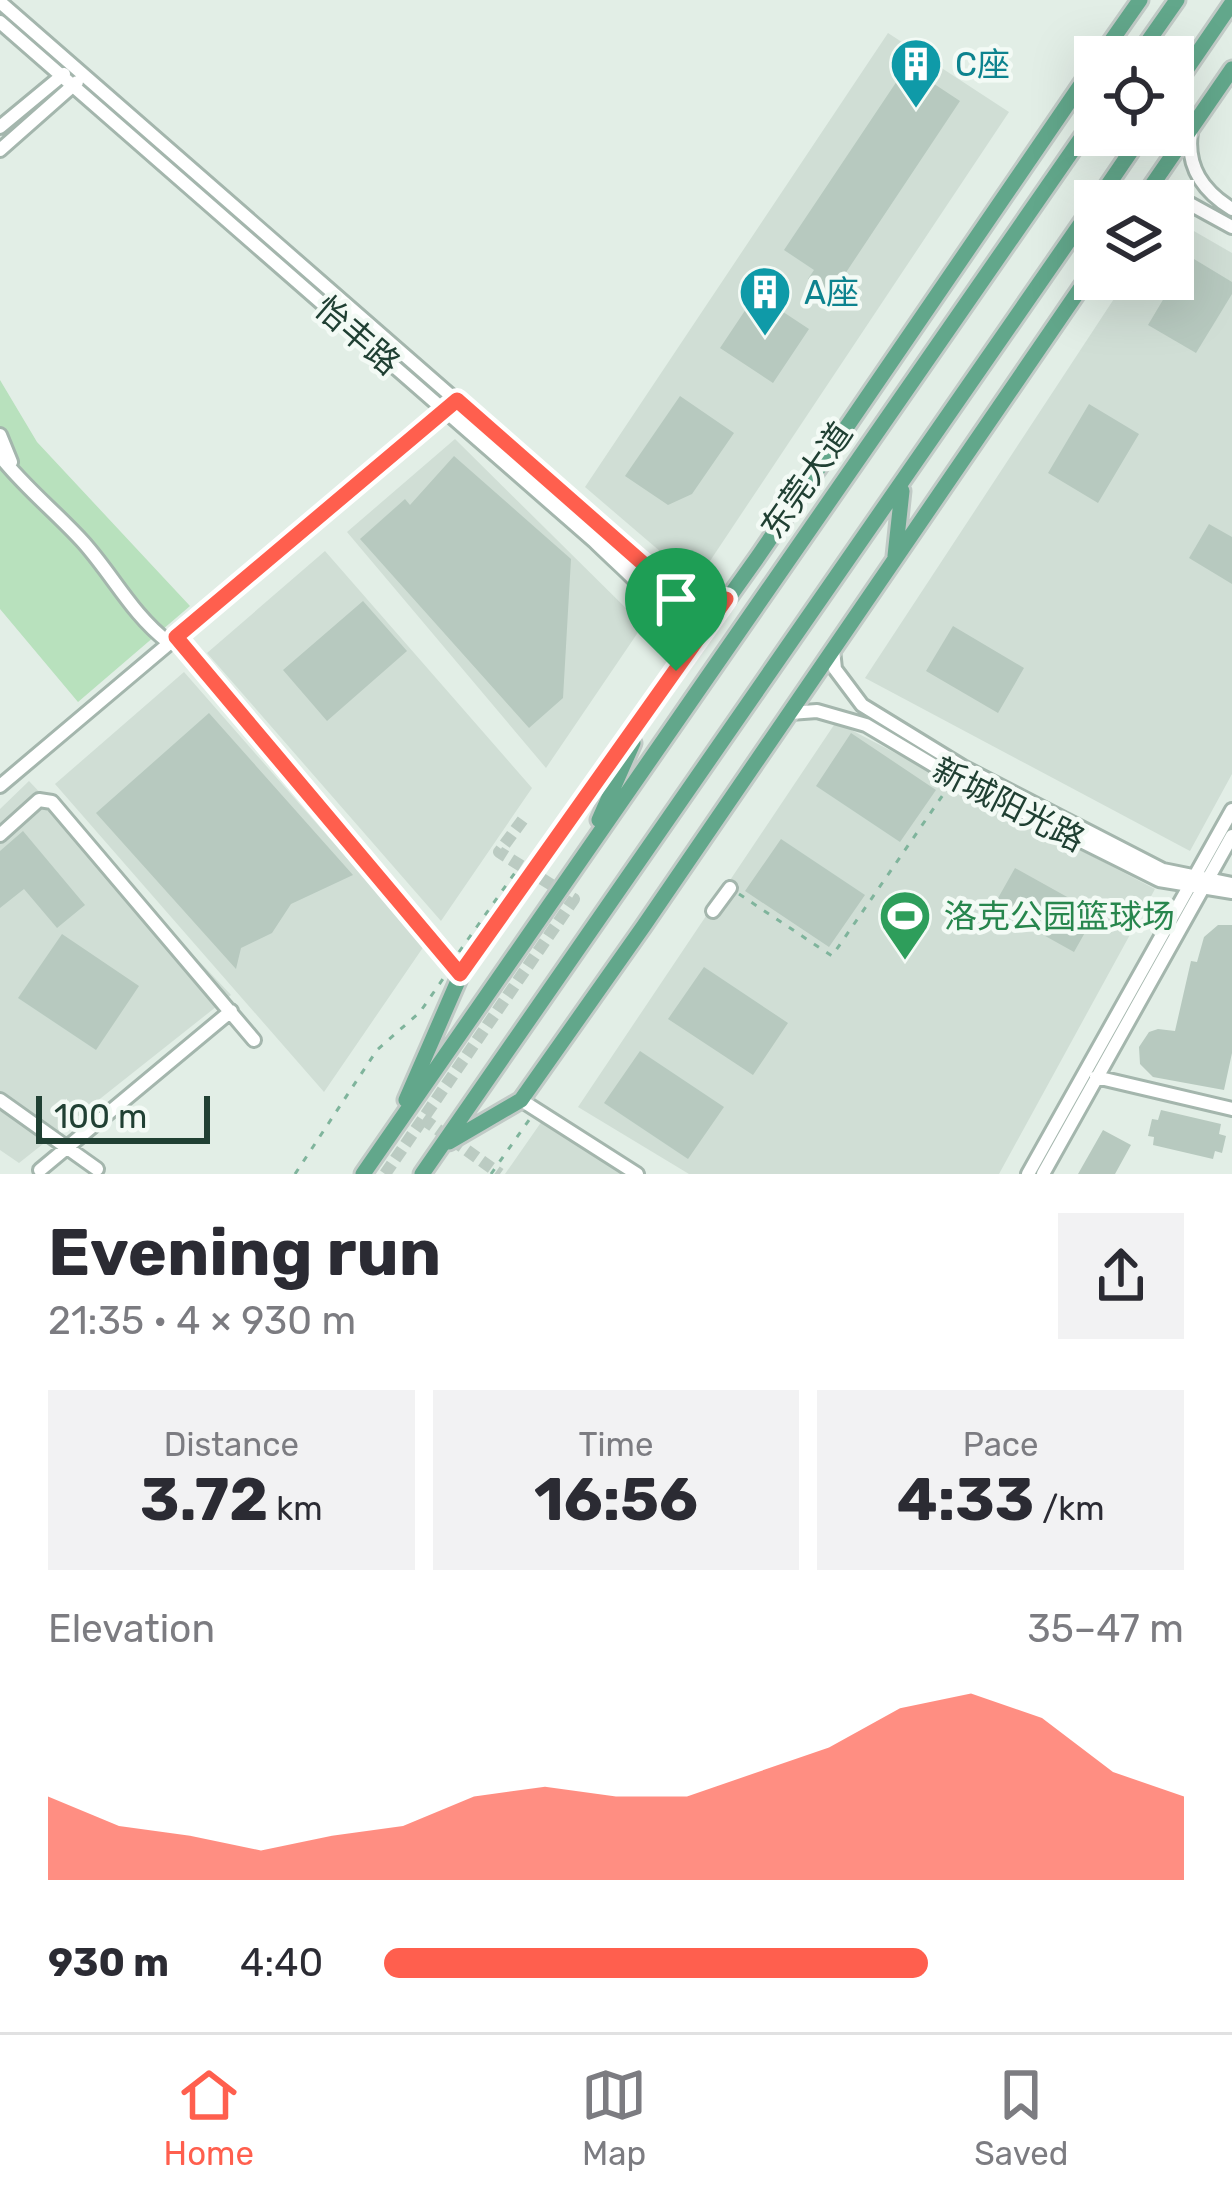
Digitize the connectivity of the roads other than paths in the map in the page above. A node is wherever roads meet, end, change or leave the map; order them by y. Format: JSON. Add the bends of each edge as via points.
{"nodes":[{"id":1,"x":1140,"y":0,"type":"edge"},
{"id":2,"x":1177,"y":0,"type":"edge"},
{"id":3,"x":0,"y":2,"type":"edge"},
{"id":4,"x":1232,"y":3,"type":"edge"},
{"id":5,"x":0,"y":22,"type":"edge"},
{"id":6,"x":1114,"y":36,"type":"edge"},
{"id":7,"x":1152,"y":36,"type":"edge"},
{"id":8,"x":1194,"y":58,"type":"edge"},
{"id":9,"x":1232,"y":68,"type":"edge"},
{"id":10,"x":72,"y":77,"type":"junction"},
{"id":11,"x":1074,"y":93,"type":"edge"},
{"id":12,"x":1194,"y":126,"type":"edge"},
{"id":13,"x":0,"y":127,"type":"edge"},
{"id":14,"x":1074,"y":148,"type":"edge"},
{"id":15,"x":0,"y":150,"type":"edge"},
{"id":16,"x":1191,"y":156,"type":"edge"},
{"id":17,"x":1194,"y":206,"type":"edge"},
{"id":18,"x":1232,"y":209,"type":"edge"},
{"id":19,"x":1232,"y":226,"type":"edge"},
{"id":20,"x":1074,"y":234,"type":"edge"},
{"id":21,"x":1074,"y":298,"type":"edge"},
{"id":22,"x":457,"y":400,"type":"junction"},
{"id":23,"x":445,"y":410,"type":"junction"},
{"id":24,"x":0,"y":435,"type":"edge"},
{"id":25,"x":0,"y":456,"type":"edge"},
{"id":26,"x":902,"y":485,"type":"junction"},
{"id":27,"x":27,"y":487,"type":"junction"},
{"id":28,"x":895,"y":560,"type":"junction"},
{"id":29,"x":726,"y":599,"type":"junction"},
{"id":30,"x":172,"y":639,"type":"junction"},
{"id":31,"x":833,"y":650,"type":"junction"},
{"id":32,"x":676,"y":671,"type":"junction"},
{"id":33,"x":646,"y":713,"type":"junction"},
{"id":34,"x":790,"y":713,"type":"junction"},
{"id":35,"x":0,"y":786,"type":"edge"},
{"id":36,"x":1232,"y":810,"type":"edge"},
{"id":37,"x":0,"y":835,"type":"edge"},
{"id":38,"x":1232,"y":836,"type":"edge"},
{"id":39,"x":580,"y":861,"type":"junction"},
{"id":40,"x":1199,"y":883,"type":"junction"},
{"id":41,"x":730,"y":888,"type":"road end"},
{"id":42,"x":1232,"y":888,"type":"edge"},
{"id":43,"x":713,"y":911,"type":"dead end"},
{"id":44,"x":456,"y":969,"type":"junction"},
{"id":45,"x":231,"y":1012,"type":"junction"},
{"id":46,"x":254,"y":1040,"type":"dead end"},
{"id":47,"x":1096,"y":1077,"type":"junction"},
{"id":48,"x":0,"y":1100,"type":"edge"},
{"id":49,"x":520,"y":1100,"type":"junction"},
{"id":50,"x":1232,"y":1109,"type":"edge"},
{"id":51,"x":393,"y":1130,"type":"junction"},
{"id":52,"x":441,"y":1146,"type":"junction"},
{"id":53,"x":68,"y":1148,"type":"junction"},
{"id":54,"x":97,"y":1169,"type":"dead end"},
{"id":55,"x":40,"y":1170,"type":"dead end"},
{"id":56,"x":363,"y":1174,"type":"edge"},
{"id":57,"x":422,"y":1174,"type":"edge"},
{"id":58,"x":637,"y":1174,"type":"edge"},
{"id":59,"x":1028,"y":1174,"type":"edge"},
{"id":60,"x":1043,"y":1174,"type":"edge"}],
"edges":[{"from":1,"to":6,"type":"main road"},
{"from":2,"to":7,"type":"main road"},
{"from":3,"to":10,"type":"street","name":"怡丰路"},
{"from":4,"to":8,"type":"main road"},
{"from":5,"to":10,"type":"street","name":"怡丰路"},
{"from":9,"to":12,"type":"main road"},
{"from":10,"to":13,"type":"street"},
{"from":10,"to":15,"type":"street"},
{"from":10,"to":22,"type":"street","name":"怡丰路"},
{"from":10,"to":23,"type":"street","name":"怡丰路"},
{"from":11,"to":29,"type":"main road"},
{"from":14,"to":39,"type":"main road","name":"东莞大道"},
{"from":16,"to":18,"type":"street","via":[[1215,198]]},
{"from":17,"to":19,"type":"street"},
{"from":20,"to":26,"type":"main road"},
{"from":21,"to":28,"type":"main road"},
{"from":22,"to":23,"type":"street"},
{"from":22,"to":29,"type":"street","name":"怡丰路","via":[[671,588],[703,601]]},
{"from":23,"to":30,"type":"street"},
{"from":23,"to":32,"type":"street","name":"怡丰路","via":[[657,605],[674,636]]},
{"from":24,"to":27,"type":"street"},
{"from":25,"to":27,"type":"street"},
{"from":26,"to":28,"type":"main road"},
{"from":26,"to":52,"type":"main road"},
{"from":27,"to":30,"type":"street","via":[[89,549],[140,618]]},
{"from":28,"to":31,"type":"main road"},
{"from":29,"to":32,"type":"main road"},
{"from":30,"to":35,"type":"street"},
{"from":30,"to":44,"type":"street"},
{"from":31,"to":34,"type":"main road"},
{"from":31,"to":40,"type":"street","name":"新城阳光路","via":[[835,669],[862,705],[963,767]]},
{"from":32,"to":33,"type":"main road"},
{"from":33,"to":39,"type":"main road"},
{"from":33,"to":44,"type":"main road"},
{"from":34,"to":40,"type":"street","name":"新城阳光路","via":[[817,711],[866,725],[1159,880]]},
{"from":34,"to":49,"type":"main road"},
{"from":36,"to":40,"type":"street"},
{"from":37,"to":45,"type":"street","via":[[39,800],[52,802]]},
{"from":38,"to":40,"type":"street"},
{"from":39,"to":51,"type":"main road","name":"东莞大道"},
{"from":40,"to":42,"type":"street","name":"新城阳光路"},
{"from":40,"to":47,"type":"street"},
{"from":40,"to":59,"type":"street"},
{"from":41,"to":43,"type":"street"},
{"from":44,"to":51,"type":"main road"},
{"from":45,"to":46,"type":"street"},
{"from":45,"to":53,"type":"street"},
{"from":47,"to":50,"type":"street"},
{"from":47,"to":60,"type":"street"},
{"from":48,"to":53,"type":"street"},
{"from":49,"to":52,"type":"main road"},
{"from":49,"to":58,"type":"street"},
{"from":51,"to":56,"type":"main road","name":"东莞大道"},
{"from":52,"to":57,"type":"main road"},
{"from":53,"to":54,"type":"street"},
{"from":53,"to":55,"type":"street"}]}
